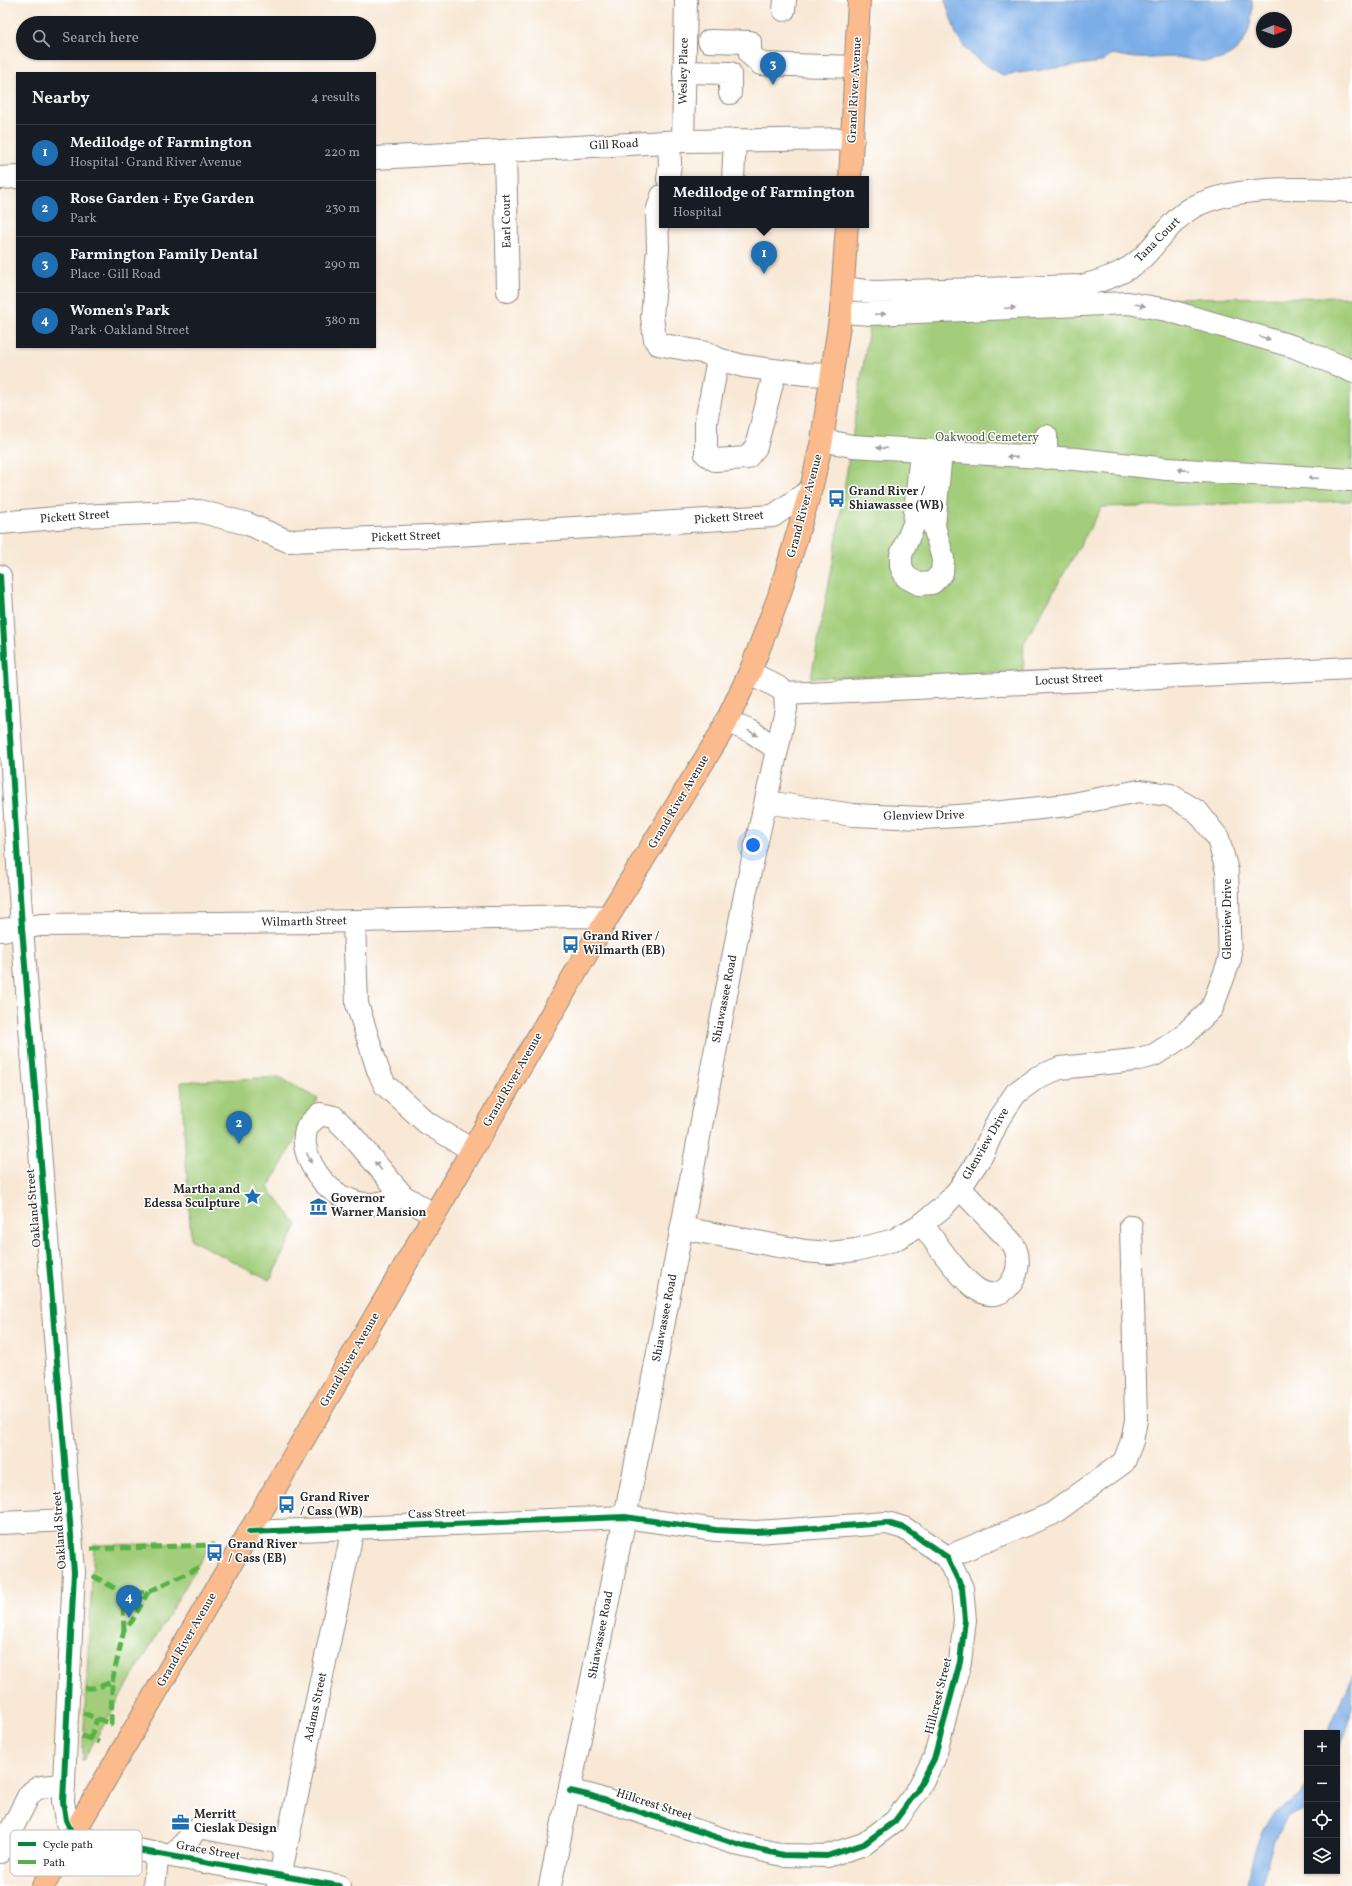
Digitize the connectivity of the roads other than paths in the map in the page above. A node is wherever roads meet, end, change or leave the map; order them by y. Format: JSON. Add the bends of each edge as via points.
{"nodes":[{"id":1,"x":686,"y":0,"type":"edge"},
{"id":2,"x":859,"y":0,"type":"edge"},
{"id":3,"x":709,"y":41,"type":"dead end"},
{"id":4,"x":856,"y":67,"type":"junction"},
{"id":5,"x":684,"y":72,"type":"junction"},
{"id":6,"x":730,"y":93,"type":"dead end"},
{"id":7,"x":853,"y":139,"type":"junction"},
{"id":8,"x":735,"y":140,"type":"junction"},
{"id":9,"x":676,"y":141,"type":"junction"},
{"id":10,"x":505,"y":151,"type":"junction"},
{"id":11,"x":376,"y":158,"type":"edge"},
{"id":12,"x":668,"y":176,"type":"edge"},
{"id":13,"x":733,"y":176,"type":"edge"},
{"id":14,"x":850,"y":176,"type":"edge"},
{"id":15,"x":16,"y":177,"type":"edge"},
{"id":16,"x":0,"y":178,"type":"edge"},
{"id":17,"x":1352,"y":191,"type":"edge"},
{"id":18,"x":659,"y":206,"type":"edge"},
{"id":19,"x":847,"y":228,"type":"edge"},
{"id":20,"x":843,"y":288,"type":"junction"},
{"id":21,"x":508,"y":292,"type":"dead end"},
{"id":22,"x":841,"y":312,"type":"junction"},
{"id":23,"x":718,"y":359,"type":"junction"},
{"id":24,"x":775,"y":371,"type":"junction"},
{"id":25,"x":1352,"y":371,"type":"edge"},
{"id":26,"x":832,"y":375,"type":"junction"},
{"id":27,"x":1046,"y":436,"type":"dead end"},
{"id":28,"x":822,"y":440,"type":"junction"},
{"id":29,"x":931,"y":451,"type":"junction"},
{"id":30,"x":1046,"y":458,"type":"junction"},
{"id":31,"x":1352,"y":480,"type":"edge"},
{"id":32,"x":809,"y":491,"type":"junction"},
{"id":33,"x":0,"y":523,"type":"edge"},
{"id":34,"x":0,"y":576,"type":"edge"},
{"id":35,"x":1352,"y":668,"type":"edge"},
{"id":36,"x":750,"y":672,"type":"junction"},
{"id":37,"x":785,"y":694,"type":"junction"},
{"id":38,"x":726,"y":721,"type":"junction"},
{"id":39,"x":778,"y":749,"type":"junction"},
{"id":40,"x":766,"y":802,"type":"junction"},
{"id":41,"x":608,"y":917,"type":"junction"},
{"id":42,"x":354,"y":922,"type":"junction"},
{"id":43,"x":22,"y":928,"type":"junction"},
{"id":44,"x":0,"y":930,"type":"edge"},
{"id":45,"x":472,"y":1150,"type":"junction"},
{"id":46,"x":960,"y":1188,"type":"junction"},
{"id":47,"x":403,"y":1196,"type":"junction"},
{"id":48,"x":434,"y":1215,"type":"junction"},
{"id":49,"x":922,"y":1224,"type":"junction"},
{"id":50,"x":1131,"y":1226,"type":"dead end"},
{"id":51,"x":682,"y":1228,"type":"junction"},
{"id":52,"x":625,"y":1517,"type":"junction"},
{"id":53,"x":70,"y":1520,"type":"junction"},
{"id":54,"x":0,"y":1523,"type":"edge"},
{"id":55,"x":353,"y":1528,"type":"junction"},
{"id":56,"x":249,"y":1532,"type":"junction"},
{"id":57,"x":948,"y":1557,"type":"junction"},
{"id":58,"x":64,"y":1786,"type":"junction"},
{"id":59,"x":570,"y":1791,"type":"junction"},
{"id":60,"x":11,"y":1830,"type":"edge"},
{"id":61,"x":71,"y":1830,"type":"edge"},
{"id":62,"x":76,"y":1830,"type":"edge"},
{"id":63,"x":10,"y":1832,"type":"edge"},
{"id":64,"x":287,"y":1844,"type":"junction"},
{"id":65,"x":142,"y":1851,"type":"edge"},
{"id":66,"x":0,"y":1852,"type":"edge"},
{"id":67,"x":165,"y":1855,"type":"junction"},
{"id":68,"x":50,"y":1876,"type":"edge"},
{"id":69,"x":279,"y":1881,"type":"edge"},
{"id":70,"x":44,"y":1886,"type":"edge"},
{"id":71,"x":154,"y":1886,"type":"edge"},
{"id":72,"x":339,"y":1886,"type":"edge"},
{"id":73,"x":550,"y":1886,"type":"edge"}],
"edges":[{"from":1,"to":5,"type":"street","name":"Wesley Place"},
{"from":2,"to":4,"type":"main road","name":"Grand River Avenue"},
{"from":3,"to":4,"type":"street","via":[[750,42],[750,54],[761,64]]},
{"from":4,"to":7,"type":"main road","name":"Grand River Avenue"},
{"from":5,"to":6,"type":"street","via":[[730,72]]},
{"from":5,"to":9,"type":"street","name":"Wesley Place"},
{"from":7,"to":8,"type":"street","name":"Gill Road"},
{"from":7,"to":14,"type":"main road","name":"Grand River Avenue"},
{"from":8,"to":9,"type":"street","name":"Gill Road"},
{"from":8,"to":13,"type":"street"},
{"from":9,"to":10,"type":"street","name":"Gill Road"},
{"from":9,"to":12,"type":"street","name":"Wesley Place"},
{"from":10,"to":11,"type":"street","name":"Gill Road"},
{"from":10,"to":21,"type":"street","name":"Earl Court"},
{"from":15,"to":16,"type":"street"},
{"from":17,"to":20,"type":"street","name":"Tana Court","via":[[1319,189],[1251,192],[1214,197],[1184,213],[1162,233],[1141,259],[1115,277],[1082,286],[873,292]]},
{"from":18,"to":23,"type":"street","via":[[652,317],[655,340],[658,344],[707,352]]},
{"from":19,"to":20,"type":"main road","name":"Grand River Avenue"},
{"from":20,"to":22,"type":"main road","name":"Grand River Avenue"},
{"from":22,"to":25,"type":"street","one_way":true,"via":[[871,314],[1128,303],[1167,310],[1295,347]]},
{"from":22,"to":26,"type":"main road","name":"Grand River Avenue"},
{"from":23,"to":24,"type":"street"},
{"from":23,"to":24,"type":"street","via":[[706,422],[706,454],[715,460],[747,458],[756,447]]},
{"from":24,"to":26,"type":"street"},
{"from":26,"to":28,"type":"main road","name":"Grand River Avenue"},
{"from":27,"to":30,"type":"street"},
{"from":29,"to":28,"type":"street","one_way":true,"via":[[852,446]]},
{"from":28,"to":32,"type":"main road","name":"Grand River Avenue"},
{"from":29,"to":29,"type":"street","via":[[934,526],[944,559],[942,573],[932,583],[919,584],[906,577],[901,566],[901,555],[914,524]]},
{"from":30,"to":29,"type":"street","one_way":true},
{"from":31,"to":30,"type":"street","one_way":true},
{"from":32,"to":33,"type":"street","name":"Pickett Street","via":[[773,516],[453,535],[288,541],[248,524],[199,511],[79,516]]},
{"from":32,"to":36,"type":"main road","name":"Grand River Avenue","via":[[780,596]]},
{"from":34,"to":43,"type":"street","name":"Oakland Street"},
{"from":35,"to":37,"type":"street","name":"Locust Street"},
{"from":36,"to":37,"type":"street","via":[[774,684]]},
{"from":36,"to":38,"type":"main road","name":"Grand River Avenue"},
{"from":37,"to":39,"type":"street","name":"Shiawassee Road","via":[[786,710]]},
{"from":38,"to":39,"type":"street","one_way":true,"via":[[752,732]]},
{"from":38,"to":41,"type":"main road","name":"Grand River Avenue","via":[[717,740]]},
{"from":39,"to":40,"type":"street","name":"Shiawassee Road"},
{"from":40,"to":46,"type":"street","name":"Glenview Drive","via":[[853,815],[923,818],[1068,805],[1139,791],[1170,795],[1198,812],[1218,838],[1228,871],[1230,959],[1212,1008],[1182,1037],[1154,1055],[1127,1061],[1060,1068],[1038,1077],[1016,1093],[999,1118],[982,1155]]},
{"from":40,"to":51,"type":"street","name":"Shiawassee Road","via":[[745,895]]},
{"from":41,"to":42,"type":"street","name":"Wilmarth Street"},
{"from":41,"to":45,"type":"main road","name":"Grand River Avenue"},
{"from":42,"to":43,"type":"street","name":"Wilmarth Street","via":[[41,925]]},
{"from":42,"to":45,"type":"street","via":[[357,1004],[385,1085],[427,1123]]},
{"from":43,"to":44,"type":"street","name":"Wilmarth Street"},
{"from":43,"to":53,"type":"street","name":"Oakland Street"},
{"from":45,"to":48,"type":"main road","name":"Grand River Avenue"},
{"from":46,"to":49,"type":"street","name":"Glenview Drive","via":[[943,1207]]},
{"from":46,"to":49,"type":"street","via":[[1013,1245],[1018,1260],[1017,1274],[1012,1283],[1001,1292],[988,1294],[978,1290],[962,1276]]},
{"from":47,"to":47,"type":"street","one_way":true,"via":[[334,1117],[320,1114],[307,1127],[304,1147],[311,1163],[328,1188],[364,1205]]},
{"from":47,"to":48,"type":"street"},
{"from":48,"to":56,"type":"main road","name":"Grand River Avenue"},
{"from":49,"to":51,"type":"street","name":"Glenview Drive","via":[[894,1240],[856,1250],[830,1253],[806,1251]]},
{"from":50,"to":57,"type":"street","via":[[1136,1420],[1124,1462],[1052,1514]]},
{"from":51,"to":52,"type":"street","name":"Shiawassee Road"},
{"from":52,"to":55,"type":"street","name":"Cass Street"},
{"from":52,"to":57,"type":"street","via":[[716,1530],[756,1532],[887,1523],[904,1528]]},
{"from":52,"to":59,"type":"street","name":"Shiawassee Road"},
{"from":53,"to":54,"type":"street"},
{"from":53,"to":58,"type":"street","name":"Oakland Street","via":[[74,1572]]},
{"from":55,"to":56,"type":"street","name":"Cass Street"},
{"from":55,"to":64,"type":"street","name":"Adams Street"},
{"from":56,"to":62,"type":"main road","name":"Grand River Avenue"},
{"from":57,"to":59,"type":"street","name":"Hillcrest Street","via":[[962,1588],[965,1620],[960,1662],[934,1759],[917,1791],[895,1821],[864,1844],[827,1856],[783,1855],[740,1845]]},
{"from":58,"to":60,"type":"street","via":[[35,1788]]},
{"from":58,"to":61,"type":"street","name":"Oakland Street","via":[[63,1802]]},
{"from":59,"to":73,"type":"street","name":"Shiawassee Road"},
{"from":63,"to":66,"type":"street"},
{"from":64,"to":67,"type":"street","via":[[199,1827]]},
{"from":64,"to":69,"type":"street","name":"Adams Street"},
{"from":65,"to":67,"type":"street","name":"Grace Street"},
{"from":67,"to":69,"type":"street","name":"Grace Street"},
{"from":67,"to":71,"type":"street"},
{"from":68,"to":70,"type":"main road","name":"Grand River Avenue"},
{"from":69,"to":72,"type":"street","name":"Grace Street"}]}
